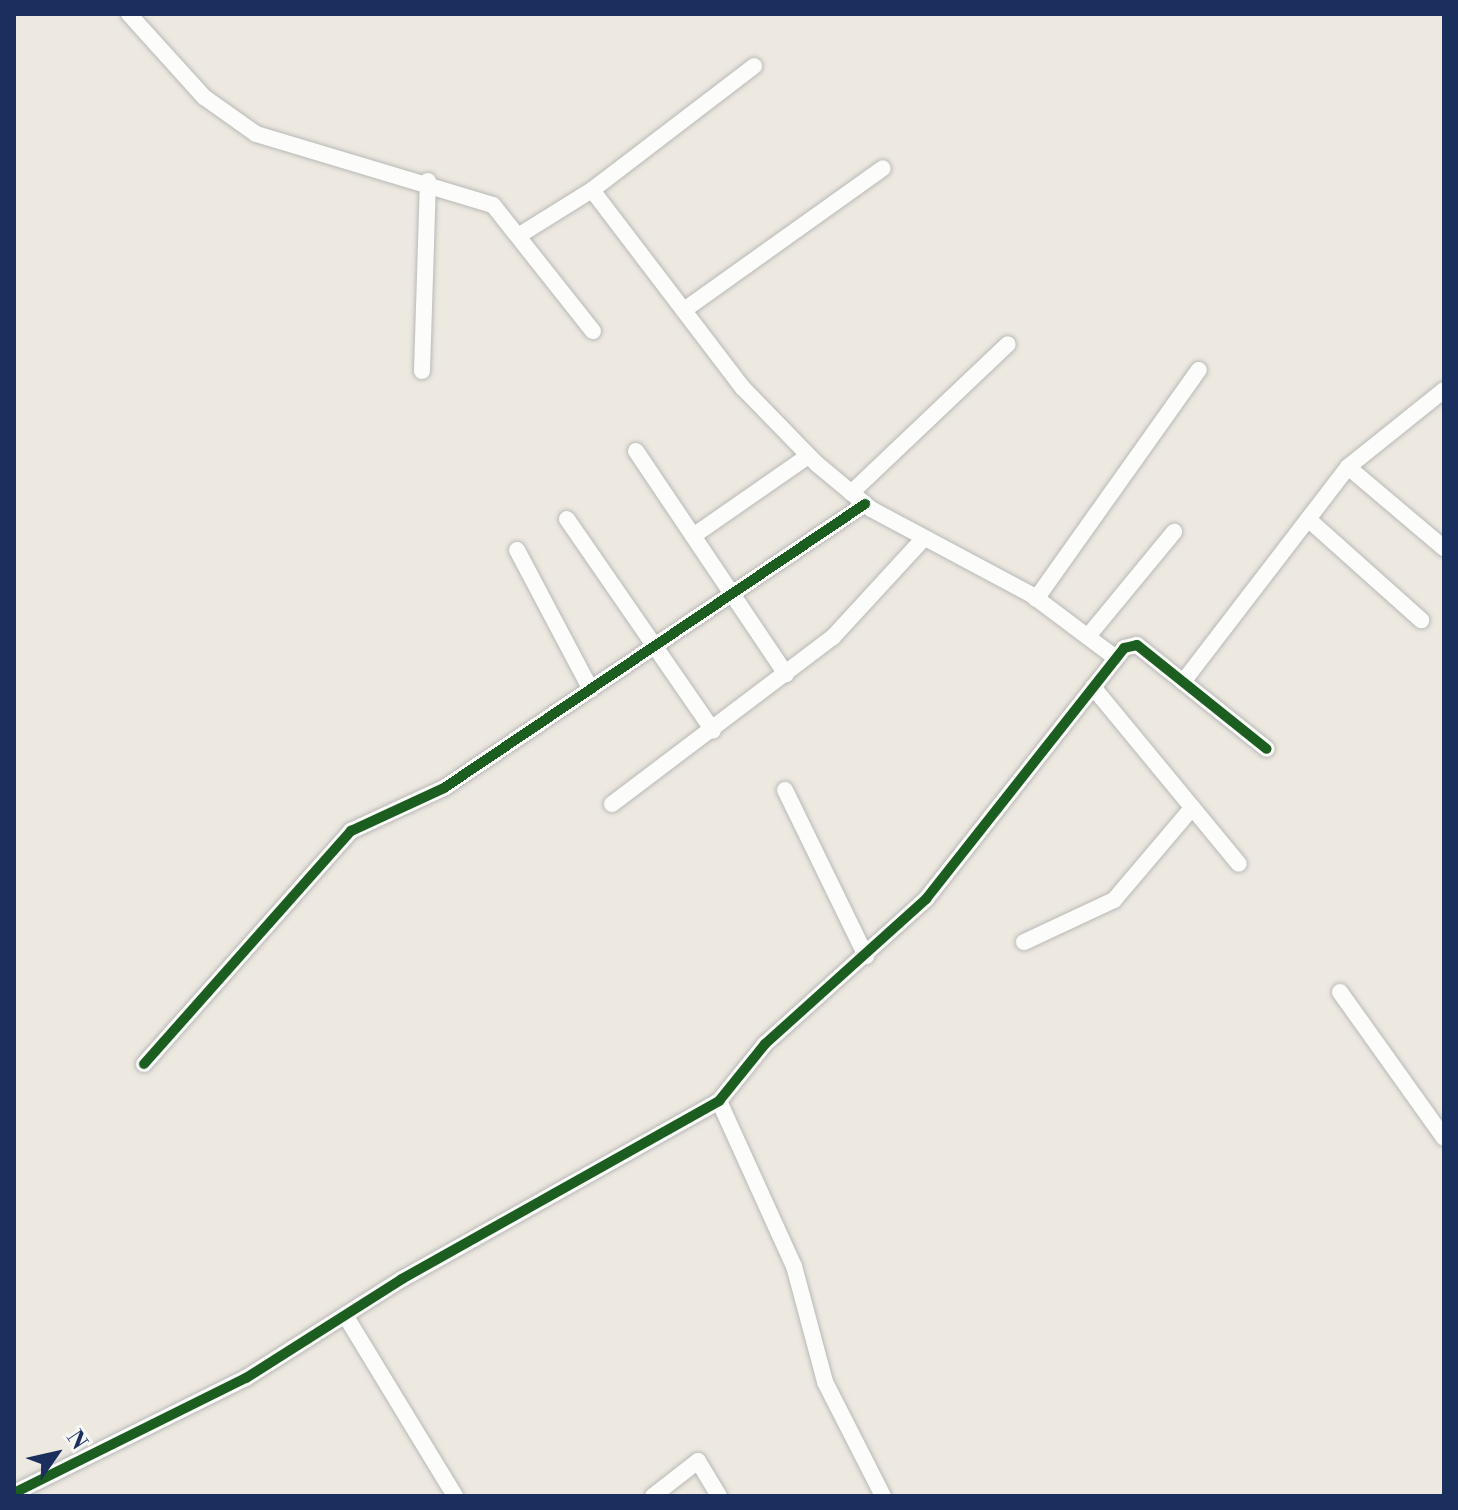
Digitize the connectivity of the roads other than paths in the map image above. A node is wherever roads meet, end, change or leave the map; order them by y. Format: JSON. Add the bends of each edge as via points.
{"nodes":[{"id":1,"x":129,"y":14,"type":"edge"},
{"id":2,"x":754,"y":66,"type":"dead end"},
{"id":3,"x":883,"y":168,"type":"dead end"},
{"id":4,"x":428,"y":181,"type":"junction"},
{"id":5,"x":592,"y":190,"type":"junction"},
{"id":6,"x":518,"y":236,"type":"junction"},
{"id":7,"x":684,"y":310,"type":"junction"},
{"id":8,"x":593,"y":331,"type":"dead end"},
{"id":9,"x":1008,"y":344,"type":"dead end"},
{"id":10,"x":1199,"y":370,"type":"dead end"},
{"id":11,"x":422,"y":371,"type":"dead end"},
{"id":12,"x":1444,"y":390,"type":"edge"},
{"id":13,"x":636,"y":451,"type":"dead end"},
{"id":14,"x":808,"y":456,"type":"junction"},
{"id":15,"x":1348,"y":467,"type":"junction"},
{"id":16,"x":851,"y":493,"type":"junction"},
{"id":17,"x":865,"y":504,"type":"junction"},
{"id":18,"x":567,"y":519,"type":"dead end"},
{"id":19,"x":1308,"y":519,"type":"junction"},
{"id":20,"x":1174,"y":532,"type":"dead end"},
{"id":21,"x":693,"y":536,"type":"junction"},
{"id":22,"x":924,"y":538,"type":"junction"},
{"id":23,"x":1444,"y":548,"type":"edge"},
{"id":24,"x":517,"y":550,"type":"dead end"},
{"id":25,"x":733,"y":594,"type":"junction"},
{"id":26,"x":1036,"y":599,"type":"junction"},
{"id":27,"x":1421,"y":620,"type":"dead end"},
{"id":28,"x":1089,"y":635,"type":"junction"},
{"id":29,"x":655,"y":647,"type":"junction"},
{"id":30,"x":1116,"y":658,"type":"junction"},
{"id":31,"x":786,"y":674,"type":"junction"},
{"id":32,"x":1183,"y":682,"type":"junction"},
{"id":33,"x":1093,"y":687,"type":"junction"},
{"id":34,"x":591,"y":690,"type":"junction"},
{"id":35,"x":713,"y":731,"type":"junction"},
{"id":36,"x":1267,"y":749,"type":"dead end"},
{"id":37,"x":785,"y":790,"type":"dead end"},
{"id":38,"x":612,"y":804,"type":"dead end"},
{"id":39,"x":1192,"y":808,"type":"junction"},
{"id":40,"x":1239,"y":864,"type":"dead end"},
{"id":41,"x":1024,"y":942,"type":"dead end"},
{"id":42,"x":866,"y":956,"type":"junction"},
{"id":43,"x":1340,"y":992,"type":"dead end"},
{"id":44,"x":144,"y":1064,"type":"dead end"},
{"id":45,"x":719,"y":1101,"type":"junction"},
{"id":46,"x":1444,"y":1138,"type":"edge"},
{"id":47,"x":345,"y":1315,"type":"junction"},
{"id":48,"x":14,"y":1493,"type":"edge"},
{"id":49,"x":455,"y":1496,"type":"edge"},
{"id":50,"x":653,"y":1496,"type":"edge"},
{"id":51,"x":719,"y":1496,"type":"edge"},
{"id":52,"x":883,"y":1496,"type":"edge"}],
"edges":[{"from":1,"to":4,"type":"street","via":[[204,97],[256,134]]},
{"from":2,"to":5,"type":"street"},
{"from":3,"to":7,"type":"street"},
{"from":4,"to":6,"type":"street","via":[[479,196]]},
{"from":4,"to":11,"type":"street"},
{"from":5,"to":6,"type":"street"},
{"from":5,"to":7,"type":"street"},
{"from":6,"to":8,"type":"street"},
{"from":7,"to":14,"type":"street"},
{"from":9,"to":16,"type":"street"},
{"from":10,"to":26,"type":"street"},
{"from":12,"to":15,"type":"street"},
{"from":13,"to":21,"type":"street"},
{"from":14,"to":16,"type":"street"},
{"from":14,"to":21,"type":"street"},
{"from":15,"to":19,"type":"street"},
{"from":15,"to":23,"type":"street"},
{"from":16,"to":17,"type":"street"},
{"from":17,"to":22,"type":"street"},
{"from":17,"to":25,"type":"street"},
{"from":18,"to":29,"type":"street"},
{"from":19,"to":27,"type":"street"},
{"from":19,"to":32,"type":"street"},
{"from":20,"to":28,"type":"street"},
{"from":21,"to":25,"type":"street"},
{"from":22,"to":26,"type":"street"},
{"from":22,"to":31,"type":"street","via":[[833,637]]},
{"from":24,"to":34,"type":"street"},
{"from":25,"to":29,"type":"street"},
{"from":25,"to":31,"type":"street"},
{"from":26,"to":28,"type":"street"},
{"from":28,"to":30,"type":"street"},
{"from":29,"to":34,"type":"street"},
{"from":29,"to":35,"type":"street"},
{"from":30,"to":32,"type":"street","via":[[1137,645]]},
{"from":30,"to":33,"type":"street"},
{"from":31,"to":35,"type":"street"},
{"from":32,"to":36,"type":"street"},
{"from":33,"to":39,"type":"street"},
{"from":33,"to":42,"type":"street","via":[[948,874]]},
{"from":34,"to":44,"type":"street","via":[[420,802],[351,831]]},
{"from":35,"to":38,"type":"street"},
{"from":37,"to":42,"type":"street"},
{"from":39,"to":40,"type":"street"},
{"from":39,"to":41,"type":"street","via":[[1114,900]]},
{"from":42,"to":45,"type":"street","via":[[765,1044]]},
{"from":43,"to":46,"type":"street"},
{"from":45,"to":47,"type":"street"},
{"from":45,"to":52,"type":"street","via":[[794,1266],[825,1382]]},
{"from":47,"to":48,"type":"street","via":[[148,1432]]},
{"from":47,"to":49,"type":"street"},
{"from":50,"to":51,"type":"street","via":[[698,1461]]}]}
